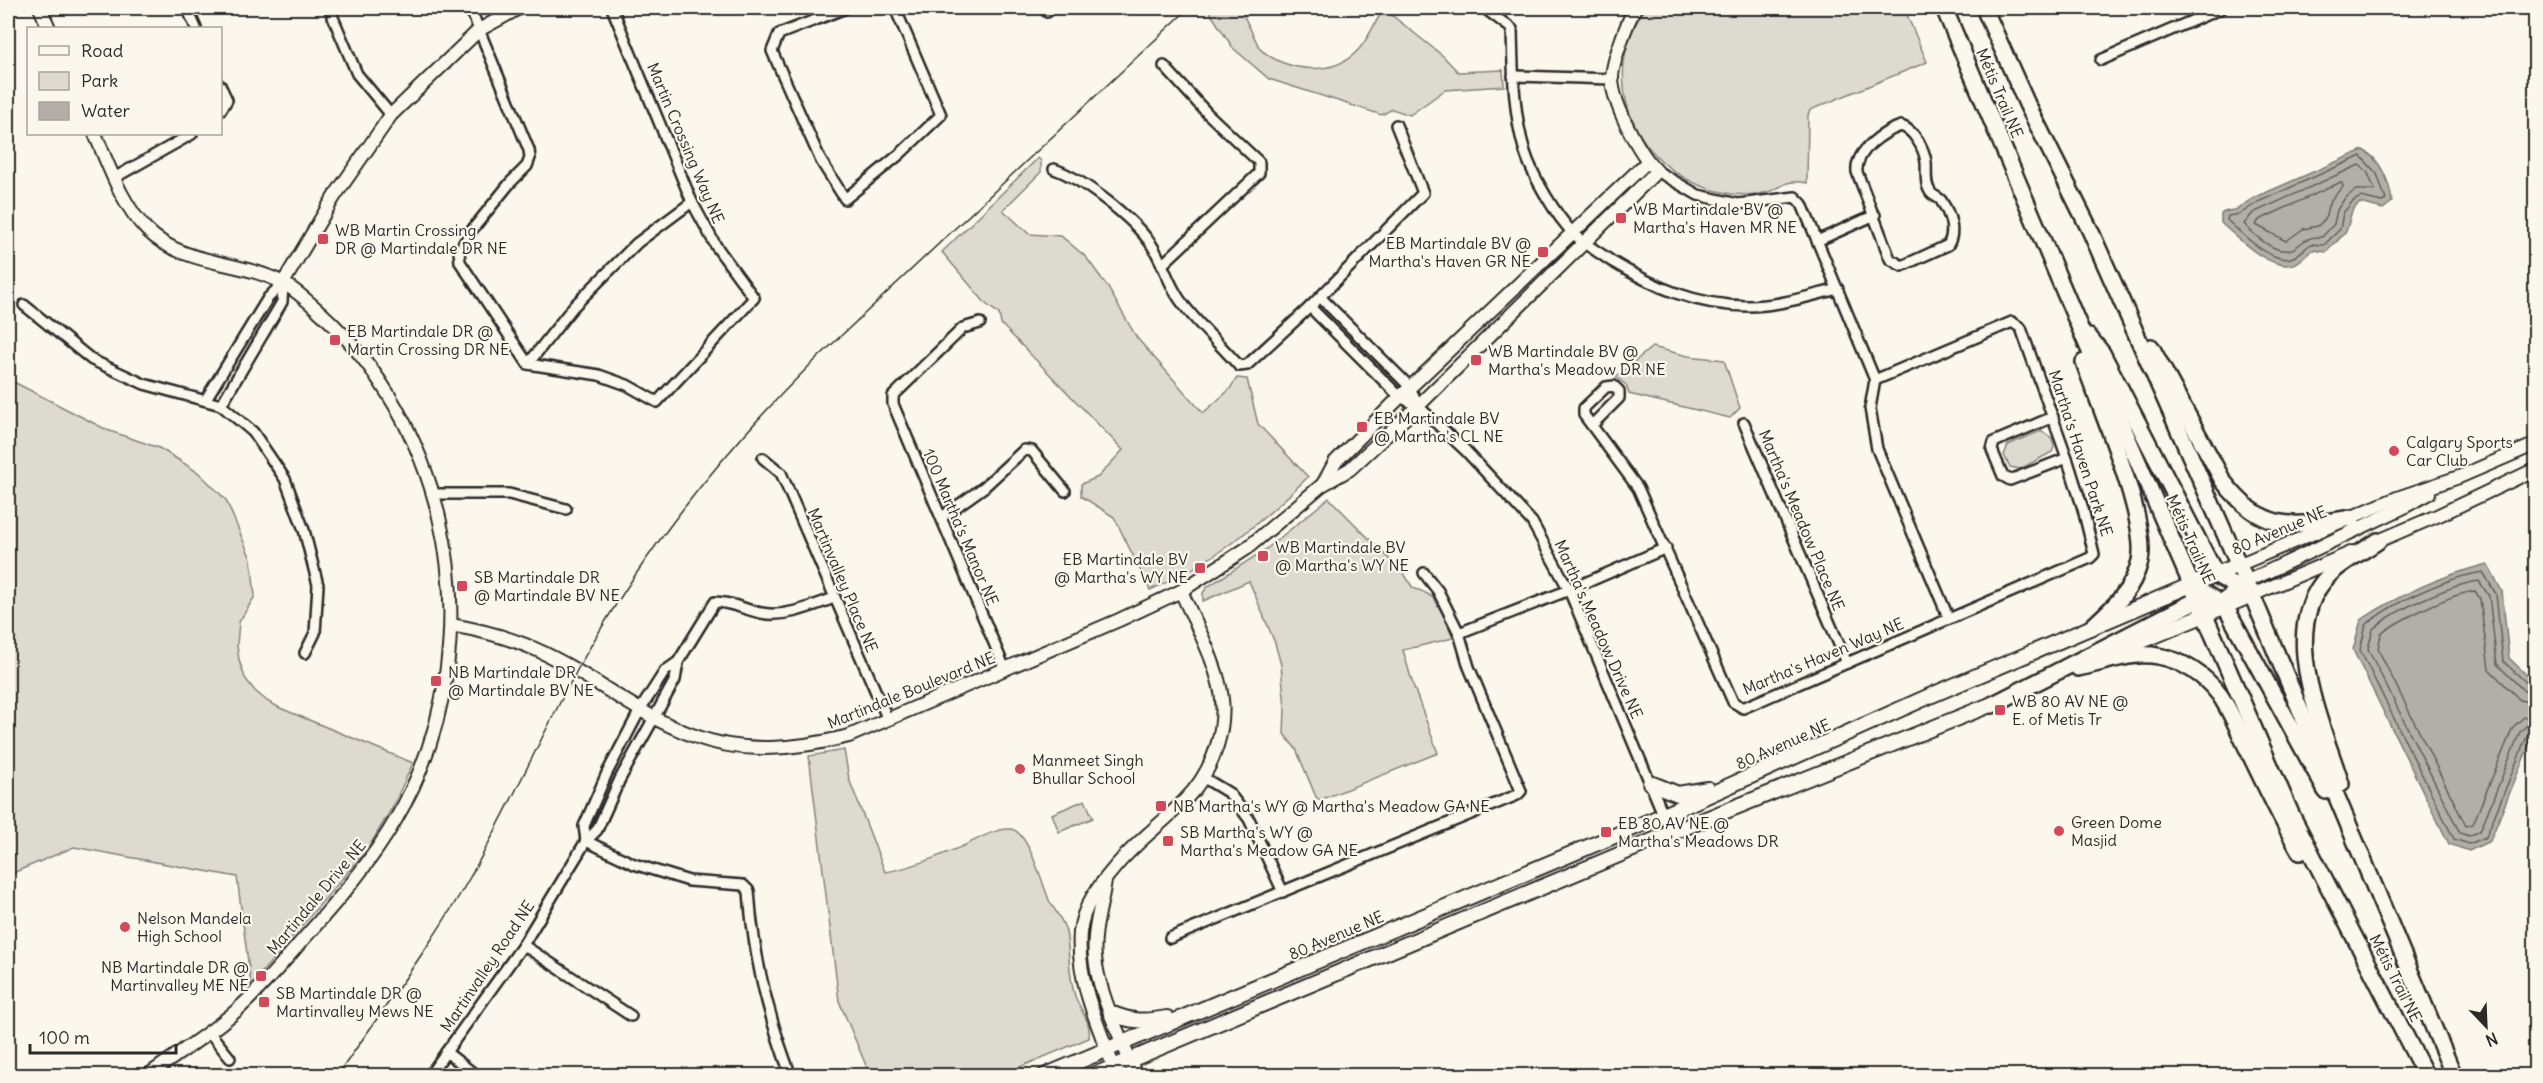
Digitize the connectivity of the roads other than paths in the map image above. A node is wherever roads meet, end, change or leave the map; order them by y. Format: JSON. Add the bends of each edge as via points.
{"nodes":[{"id":1,"x":40,"y":8,"type":"edge"},
{"id":2,"x":187,"y":8,"type":"edge"},
{"id":3,"x":329,"y":8,"type":"edge"},
{"id":4,"x":470,"y":8,"type":"edge"},
{"id":5,"x":519,"y":8,"type":"edge"},
{"id":6,"x":612,"y":8,"type":"edge"},
{"id":7,"x":846,"y":8,"type":"edge"},
{"id":8,"x":895,"y":8,"type":"edge"},
{"id":9,"x":1046,"y":8,"type":"edge"},
{"id":10,"x":1052,"y":8,"type":"edge"},
{"id":11,"x":1484,"y":8,"type":"edge"},
{"id":12,"x":1635,"y":8,"type":"edge"},
{"id":13,"x":1944,"y":8,"type":"edge"},
{"id":14,"x":1984,"y":8,"type":"edge"},
{"id":15,"x":2222,"y":8,"type":"edge"},
{"id":16,"x":49,"y":27,"type":"edge"},
{"id":17,"x":196,"y":27,"type":"edge"},
{"id":18,"x":479,"y":30,"type":"junction"},
{"id":19,"x":2101,"y":60,"type":"dead end"},
{"id":20,"x":1164,"y":66,"type":"dead end"},
{"id":21,"x":1513,"y":76,"type":"junction"},
{"id":22,"x":1612,"y":79,"type":"junction"},
{"id":23,"x":222,"y":89,"type":"edge"},
{"id":24,"x":222,"y":108,"type":"edge"},
{"id":25,"x":391,"y":115,"type":"junction"},
{"id":26,"x":1396,"y":125,"type":"dead end"},
{"id":27,"x":95,"y":135,"type":"edge"},
{"id":28,"x":190,"y":135,"type":"edge"},
{"id":29,"x":1647,"y":162,"type":"junction"},
{"id":30,"x":1054,"y":169,"type":"dead end"},
{"id":31,"x":1657,"y":171,"type":"junction"},
{"id":32,"x":114,"y":178,"type":"junction"},
{"id":33,"x":692,"y":202,"type":"junction"},
{"id":34,"x":1875,"y":215,"type":"junction"},
{"id":35,"x":2090,"y":230,"type":"junction"},
{"id":36,"x":1572,"y":232,"type":"junction"},
{"id":37,"x":1817,"y":241,"type":"junction"},
{"id":38,"x":1583,"y":243,"type":"junction"},
{"id":39,"x":1163,"y":264,"type":"junction"},
{"id":40,"x":283,"y":283,"type":"junction"},
{"id":41,"x":1838,"y":289,"type":"junction"},
{"id":42,"x":1320,"y":297,"type":"junction"},
{"id":43,"x":24,"y":305,"type":"dead end"},
{"id":44,"x":1310,"y":307,"type":"junction"},
{"id":45,"x":980,"y":323,"type":"dead end"},
{"id":46,"x":2079,"y":326,"type":"junction"},
{"id":47,"x":528,"y":364,"type":"junction"},
{"id":48,"x":1875,"y":380,"type":"junction"},
{"id":49,"x":1410,"y":387,"type":"junction"},
{"id":50,"x":1400,"y":397,"type":"junction"},
{"id":51,"x":206,"y":399,"type":"junction"},
{"id":52,"x":222,"y":405,"type":"junction"},
{"id":53,"x":1418,"y":406,"type":"junction"},
{"id":54,"x":2053,"y":417,"type":"junction"},
{"id":55,"x":1744,"y":423,"type":"dead end"},
{"id":56,"x":1593,"y":424,"type":"dead end"},
{"id":57,"x":2535,"y":444,"type":"edge"},
{"id":58,"x":763,"y":458,"type":"dead end"},
{"id":59,"x":2067,"y":458,"type":"junction"},
{"id":60,"x":2535,"y":469,"type":"edge"},
{"id":61,"x":2459,"y":477,"type":"junction"},
{"id":62,"x":1322,"y":485,"type":"junction"},
{"id":63,"x":1065,"y":491,"type":"dead end"},
{"id":64,"x":433,"y":494,"type":"junction"},
{"id":65,"x":566,"y":508,"type":"dead end"},
{"id":66,"x":942,"y":517,"type":"junction"},
{"id":67,"x":2352,"y":518,"type":"junction"},
{"id":68,"x":2378,"y":541,"type":"junction"},
{"id":69,"x":1666,"y":548,"type":"junction"},
{"id":70,"x":2238,"y":565,"type":"junction"},
{"id":71,"x":1424,"y":573,"type":"dead end"},
{"id":72,"x":2220,"y":577,"type":"junction"},
{"id":73,"x":2191,"y":585,"type":"junction"},
{"id":74,"x":2245,"y":588,"type":"junction"},
{"id":75,"x":1569,"y":590,"type":"junction"},
{"id":76,"x":1181,"y":591,"type":"junction"},
{"id":77,"x":834,"y":598,"type":"junction"},
{"id":78,"x":2213,"y":600,"type":"junction"},
{"id":79,"x":2205,"y":614,"type":"junction"},
{"id":80,"x":1949,"y":619,"type":"junction"},
{"id":81,"x":451,"y":626,"type":"junction"},
{"id":82,"x":2092,"y":627,"type":"junction"},
{"id":83,"x":1459,"y":633,"type":"junction"},
{"id":84,"x":305,"y":653,"type":"dead end"},
{"id":85,"x":678,"y":662,"type":"junction"},
{"id":86,"x":1847,"y":663,"type":"junction"},
{"id":87,"x":2078,"y":668,"type":"junction"},
{"id":88,"x":1005,"y":669,"type":"junction"},
{"id":89,"x":1992,"y":705,"type":"junction"},
{"id":90,"x":640,"y":710,"type":"junction"},
{"id":91,"x":653,"y":718,"type":"junction"},
{"id":92,"x":888,"y":720,"type":"junction"},
{"id":93,"x":1204,"y":778,"type":"junction"},
{"id":94,"x":1739,"y":782,"type":"junction"},
{"id":95,"x":1650,"y":783,"type":"junction"},
{"id":96,"x":1664,"y":815,"type":"junction"},
{"id":97,"x":1671,"y":833,"type":"junction"},
{"id":98,"x":586,"y":841,"type":"junction"},
{"id":99,"x":2367,"y":867,"type":"junction"},
{"id":100,"x":1105,"y":878,"type":"junction"},
{"id":101,"x":1283,"y":892,"type":"junction"},
{"id":102,"x":1170,"y":938,"type":"dead end"},
{"id":103,"x":523,"y":945,"type":"junction"},
{"id":104,"x":2393,"y":1010,"type":"junction"},
{"id":105,"x":1111,"y":1013,"type":"junction"},
{"id":106,"x":1190,"y":1014,"type":"junction"},
{"id":107,"x":632,"y":1016,"type":"dead end"},
{"id":108,"x":210,"y":1033,"type":"junction"},
{"id":109,"x":1123,"y":1042,"type":"junction"},
{"id":110,"x":1107,"y":1049,"type":"junction"},
{"id":111,"x":446,"y":1052,"type":"junction"},
{"id":112,"x":230,"y":1058,"type":"dead end"},
{"id":113,"x":1130,"y":1060,"type":"junction"},
{"id":114,"x":1115,"y":1071,"type":"edge"},
{"id":115,"x":147,"y":1076,"type":"edge"},
{"id":116,"x":429,"y":1076,"type":"edge"},
{"id":117,"x":477,"y":1076,"type":"edge"},
{"id":118,"x":791,"y":1076,"type":"edge"},
{"id":119,"x":1044,"y":1076,"type":"edge"},
{"id":120,"x":1092,"y":1076,"type":"edge"},
{"id":121,"x":1136,"y":1076,"type":"edge"},
{"id":122,"x":2426,"y":1076,"type":"edge"},
{"id":123,"x":2454,"y":1076,"type":"edge"}],
"edges":[{"from":1,"to":16,"type":"street"},
{"from":2,"to":17,"type":"street"},
{"from":3,"to":25,"type":"street","via":[[357,74]]},
{"from":4,"to":18,"type":"street"},
{"from":5,"to":18,"type":"street"},
{"from":6,"to":33,"type":"street","name":"Martin Crossing Way NE"},
{"from":7,"to":8,"type":"street","via":[[779,34],[772,51],[821,160],[845,199],[941,115]]},
{"from":9,"to":10,"type":"street","via":[[1047,12]]},
{"from":11,"to":21,"type":"street","via":[[1512,30]]},
{"from":12,"to":22,"type":"street","via":[[1625,26]]},
{"from":13,"to":46,"type":"main road","name":"Métis Trail NE"},
{"from":14,"to":35,"type":"main road","name":"Métis Trail NE"},
{"from":15,"to":19,"type":"street"},
{"from":18,"to":25,"type":"street"},
{"from":18,"to":47,"type":"street","via":[[530,158],[472,230],[459,251],[460,262]]},
{"from":20,"to":39,"type":"street","via":[[1259,162],[1259,173]]},
{"from":21,"to":22,"type":"street"},
{"from":21,"to":36,"type":"street","via":[[1526,153],[1544,192]]},
{"from":22,"to":29,"type":"street","via":[[1623,118]]},
{"from":23,"to":24,"type":"street","via":[[227,100]]},
{"from":25,"to":40,"type":"street","via":[[334,197]]},
{"from":26,"to":42,"type":"street","via":[[1423,193]]},
{"from":27,"to":32,"type":"street","name":"Martindale Drive NE"},
{"from":28,"to":32,"type":"street"},
{"from":29,"to":31,"type":"street"},
{"from":29,"to":36,"type":"street","name":"Martindale Boulevard NE"},
{"from":30,"to":39,"type":"street","via":[[1072,175],[1132,222]]},
{"from":31,"to":37,"type":"street","via":[[1698,195],[1738,204],[1795,197],[1802,204]]},
{"from":31,"to":38,"type":"street","name":"Martindale Boulevard NE"},
{"from":32,"to":40,"type":"street","name":"Martindale Drive NE","via":[[136,217],[149,232],[171,246],[203,260]]},
{"from":33,"to":47,"type":"street","via":[[637,243],[573,307]]},
{"from":33,"to":47,"type":"street","name":"Martin Crossing Way NE","via":[[716,246],[754,298],[657,402],[599,375]]},
{"from":34,"to":34,"type":"street","via":[[1895,264],[1902,266],[1948,245],[1952,238],[1941,200],[1932,194],[1924,174],[1926,161],[1913,133],[1901,126],[1860,154],[1856,163]]},
{"from":34,"to":37,"type":"street"},
{"from":35,"to":67,"type":"main road","via":[[2201,442],[2238,500],[2275,523],[2298,526]]},
{"from":35,"to":70,"type":"main road","name":"Métis Trail NE"},
{"from":36,"to":38,"type":"street"},
{"from":36,"to":49,"type":"street","name":"Martindale Boulevard NE"},
{"from":37,"to":41,"type":"street"},
{"from":38,"to":41,"type":"street","via":[[1640,278],[1704,303],[1749,306]]},
{"from":38,"to":53,"type":"street","name":"Martindale Boulevard NE"},
{"from":39,"to":44,"type":"street","via":[[1178,296],[1239,366],[1247,365]]},
{"from":40,"to":51,"type":"street","via":[[268,298]]},
{"from":40,"to":52,"type":"street","via":[[282,302]]},
{"from":40,"to":64,"type":"street","name":"Martindale Drive NE","via":[[321,314],[373,372],[411,434]]},
{"from":41,"to":48,"type":"street"},
{"from":42,"to":44,"type":"street"},
{"from":42,"to":49,"type":"street"},
{"from":43,"to":51,"type":"street","via":[[92,360],[144,384]]},
{"from":44,"to":50,"type":"street"},
{"from":45,"to":66,"type":"street","name":"100 Martha's Manor NE","via":[[963,328],[893,396],[893,404]]},
{"from":46,"to":72,"type":"main road","via":[[2102,353]]},
{"from":46,"to":73,"type":"main road","name":"Métis Trail NE"},
{"from":46,"to":82,"type":"main road","via":[[2084,362],[2140,531],[2141,557],[2129,589]]},
{"from":48,"to":54,"type":"street","name":"Martha's Haven Park NE","via":[[2012,322],[2021,328]]},
{"from":48,"to":80,"type":"street","via":[[1870,408],[1877,449]]},
{"from":49,"to":50,"type":"street","name":"Martindale Boulevard NE"},
{"from":49,"to":53,"type":"street"},
{"from":50,"to":53,"type":"street"},
{"from":50,"to":62,"type":"street","name":"Martindale Boulevard NE","via":[[1335,462]]},
{"from":51,"to":52,"type":"street"},
{"from":52,"to":84,"type":"street","via":[[254,432],[285,479],[304,530],[318,585],[315,633]]},
{"from":53,"to":62,"type":"street","name":"Martindale Boulevard NE","via":[[1350,469]]},
{"from":53,"to":75,"type":"street","name":"Martha's Meadow Drive NE","via":[[1532,522]]},
{"from":54,"to":59,"type":"street","name":"Martha's Haven Park NE"},
{"from":54,"to":59,"type":"street","via":[[1994,442],[1992,450],[2003,476],[2010,480]]},
{"from":55,"to":86,"type":"street","name":"Martha's Meadow Place NE"},
{"from":56,"to":69,"type":"street","via":[[1638,488]]},
{"from":57,"to":61,"type":"street","name":"80 Avenue NE"},
{"from":58,"to":77,"type":"street","name":"Martinvalley Place NE","via":[[781,473]]},
{"from":59,"to":80,"type":"street","name":"Martha's Haven Park NE","via":[[2094,554]]},
{"from":60,"to":68,"type":"street"},
{"from":61,"to":67,"type":"street","name":"80 Avenue NE"},
{"from":61,"to":74,"type":"street"},
{"from":62,"to":76,"type":"street","name":"Martindale Boulevard NE","via":[[1246,549]]},
{"from":63,"to":66,"type":"street","via":[[1032,451],[1024,450],[984,487]]},
{"from":64,"to":65,"type":"street","via":[[509,494]]},
{"from":64,"to":81,"type":"street","name":"Martindale Drive NE","via":[[448,555]]},
{"from":66,"to":88,"type":"street","name":"100 Martha's Manor NE"},
{"from":67,"to":70,"type":"street","name":"80 Avenue NE"},
{"from":68,"to":74,"type":"street"},
{"from":68,"to":99,"type":"main road","via":[[2329,574],[2313,596],[2302,640],[2317,706]]},
{"from":69,"to":75,"type":"street"},
{"from":69,"to":86,"type":"street","name":"Martha's Haven Way NE","via":[[1737,706],[1743,708]]},
{"from":70,"to":72,"type":"main road"},
{"from":70,"to":74,"type":"main road","name":"Métis Trail NE"},
{"from":71,"to":83,"type":"street","via":[[1438,591]]},
{"from":72,"to":73,"type":"main road","name":"80 Avenue NE"},
{"from":72,"to":74,"type":"main road"},
{"from":72,"to":78,"type":"main road"},
{"from":73,"to":78,"type":"main road"},
{"from":73,"to":82,"type":"main road","name":"80 Avenue NE"},
{"from":74,"to":78,"type":"main road"},
{"from":74,"to":99,"type":"main road","name":"Métis Trail NE"},
{"from":75,"to":83,"type":"street"},
{"from":75,"to":95,"type":"street","name":"Martha's Meadow Drive NE"},
{"from":76,"to":88,"type":"street","name":"Martindale Boulevard NE"},
{"from":76,"to":93,"type":"street","via":[[1220,685],[1221,728]]},
{"from":77,"to":85,"type":"street","via":[[798,611],[763,614],[716,602]]},
{"from":77,"to":92,"type":"street","name":"Martinvalley Place NE"},
{"from":78,"to":79,"type":"main road","name":"Métis Trail NE"},
{"from":78,"to":79,"type":"main road"},
{"from":78,"to":89,"type":"main road"},
{"from":78,"to":99,"type":"main road"},
{"from":79,"to":87,"type":"main road"},
{"from":79,"to":104,"type":"main road","name":"Métis Trail NE","via":[[2291,814]]},
{"from":80,"to":86,"type":"street","name":"Martha's Haven Way NE"},
{"from":81,"to":90,"type":"street","name":"Martindale Boulevard NE","via":[[510,639],[537,650]]},
{"from":81,"to":108,"type":"street","name":"Martindale Drive NE","via":[[444,689],[434,726],[413,787],[397,818],[340,898],[260,988]]},
{"from":82,"to":94,"type":"main road","name":"80 Avenue NE"},
{"from":83,"to":101,"type":"street","via":[[1469,667],[1521,791]]},
{"from":85,"to":90,"type":"street","name":"Martinvalley Road NE","via":[[665,671]]},
{"from":85,"to":91,"type":"street","name":"Martinvalley Road NE","via":[[675,680]]},
{"from":87,"to":89,"type":"main road"},
{"from":87,"to":104,"type":"main road","via":[[2135,655],[2158,656],[2182,663],[2219,694],[2282,822]]},
{"from":88,"to":92,"type":"street","name":"Martindale Boulevard NE"},
{"from":89,"to":97,"type":"main road"},
{"from":90,"to":91,"type":"street","name":"Martindale Boulevard NE"},
{"from":90,"to":98,"type":"street","name":"Martinvalley Road NE","via":[[584,826]]},
{"from":91,"to":92,"type":"street","name":"Martindale Boulevard NE","via":[[693,736],[775,749],[811,746]]},
{"from":91,"to":98,"type":"street","name":"Martinvalley Road NE","via":[[597,830]]},
{"from":93,"to":100,"type":"street"},
{"from":93,"to":101,"type":"street","via":[[1228,793],[1249,819]]},
{"from":94,"to":95,"type":"main road","via":[[1677,794]]},
{"from":94,"to":96,"type":"main road","name":"80 Avenue NE"},
{"from":95,"to":96,"type":"street","name":"Martha's Meadow Drive NE"},
{"from":96,"to":97,"type":"street","name":"Martha's Meadow Drive NE"},
{"from":96,"to":106,"type":"main road","name":"80 Avenue NE"},
{"from":97,"to":113,"type":"main road"},
{"from":98,"to":103,"type":"street","name":"Martinvalley Road NE"},
{"from":98,"to":118,"type":"street","via":[[634,864],[690,881],[744,885],[749,891],[760,977]]},
{"from":99,"to":123,"type":"main road","name":"Métis Trail NE"},
{"from":100,"to":105,"type":"street","via":[[1095,958]]},
{"from":100,"to":110,"type":"street","via":[[1087,903],[1080,930],[1080,966]]},
{"from":101,"to":102,"type":"street"},
{"from":103,"to":107,"type":"street"},
{"from":103,"to":111,"type":"street","name":"Martinvalley Road NE"},
{"from":104,"to":122,"type":"main road","name":"Métis Trail NE"},
{"from":105,"to":106,"type":"main road","via":[[1143,1022]]},
{"from":105,"to":109,"type":"street"},
{"from":106,"to":109,"type":"main road","name":"80 Avenue NE"},
{"from":108,"to":112,"type":"street"},
{"from":108,"to":115,"type":"street","name":"Martindale Drive NE"},
{"from":109,"to":110,"type":"main road","name":"80 Avenue NE"},
{"from":109,"to":113,"type":"street"},
{"from":110,"to":114,"type":"street"},
{"from":110,"to":119,"type":"main road","name":"80 Avenue NE"},
{"from":111,"to":116,"type":"street","name":"Martinvalley Road NE"},
{"from":111,"to":117,"type":"street"},
{"from":113,"to":114,"type":"main road"},
{"from":113,"to":121,"type":"street"},
{"from":114,"to":120,"type":"main road"}]}
